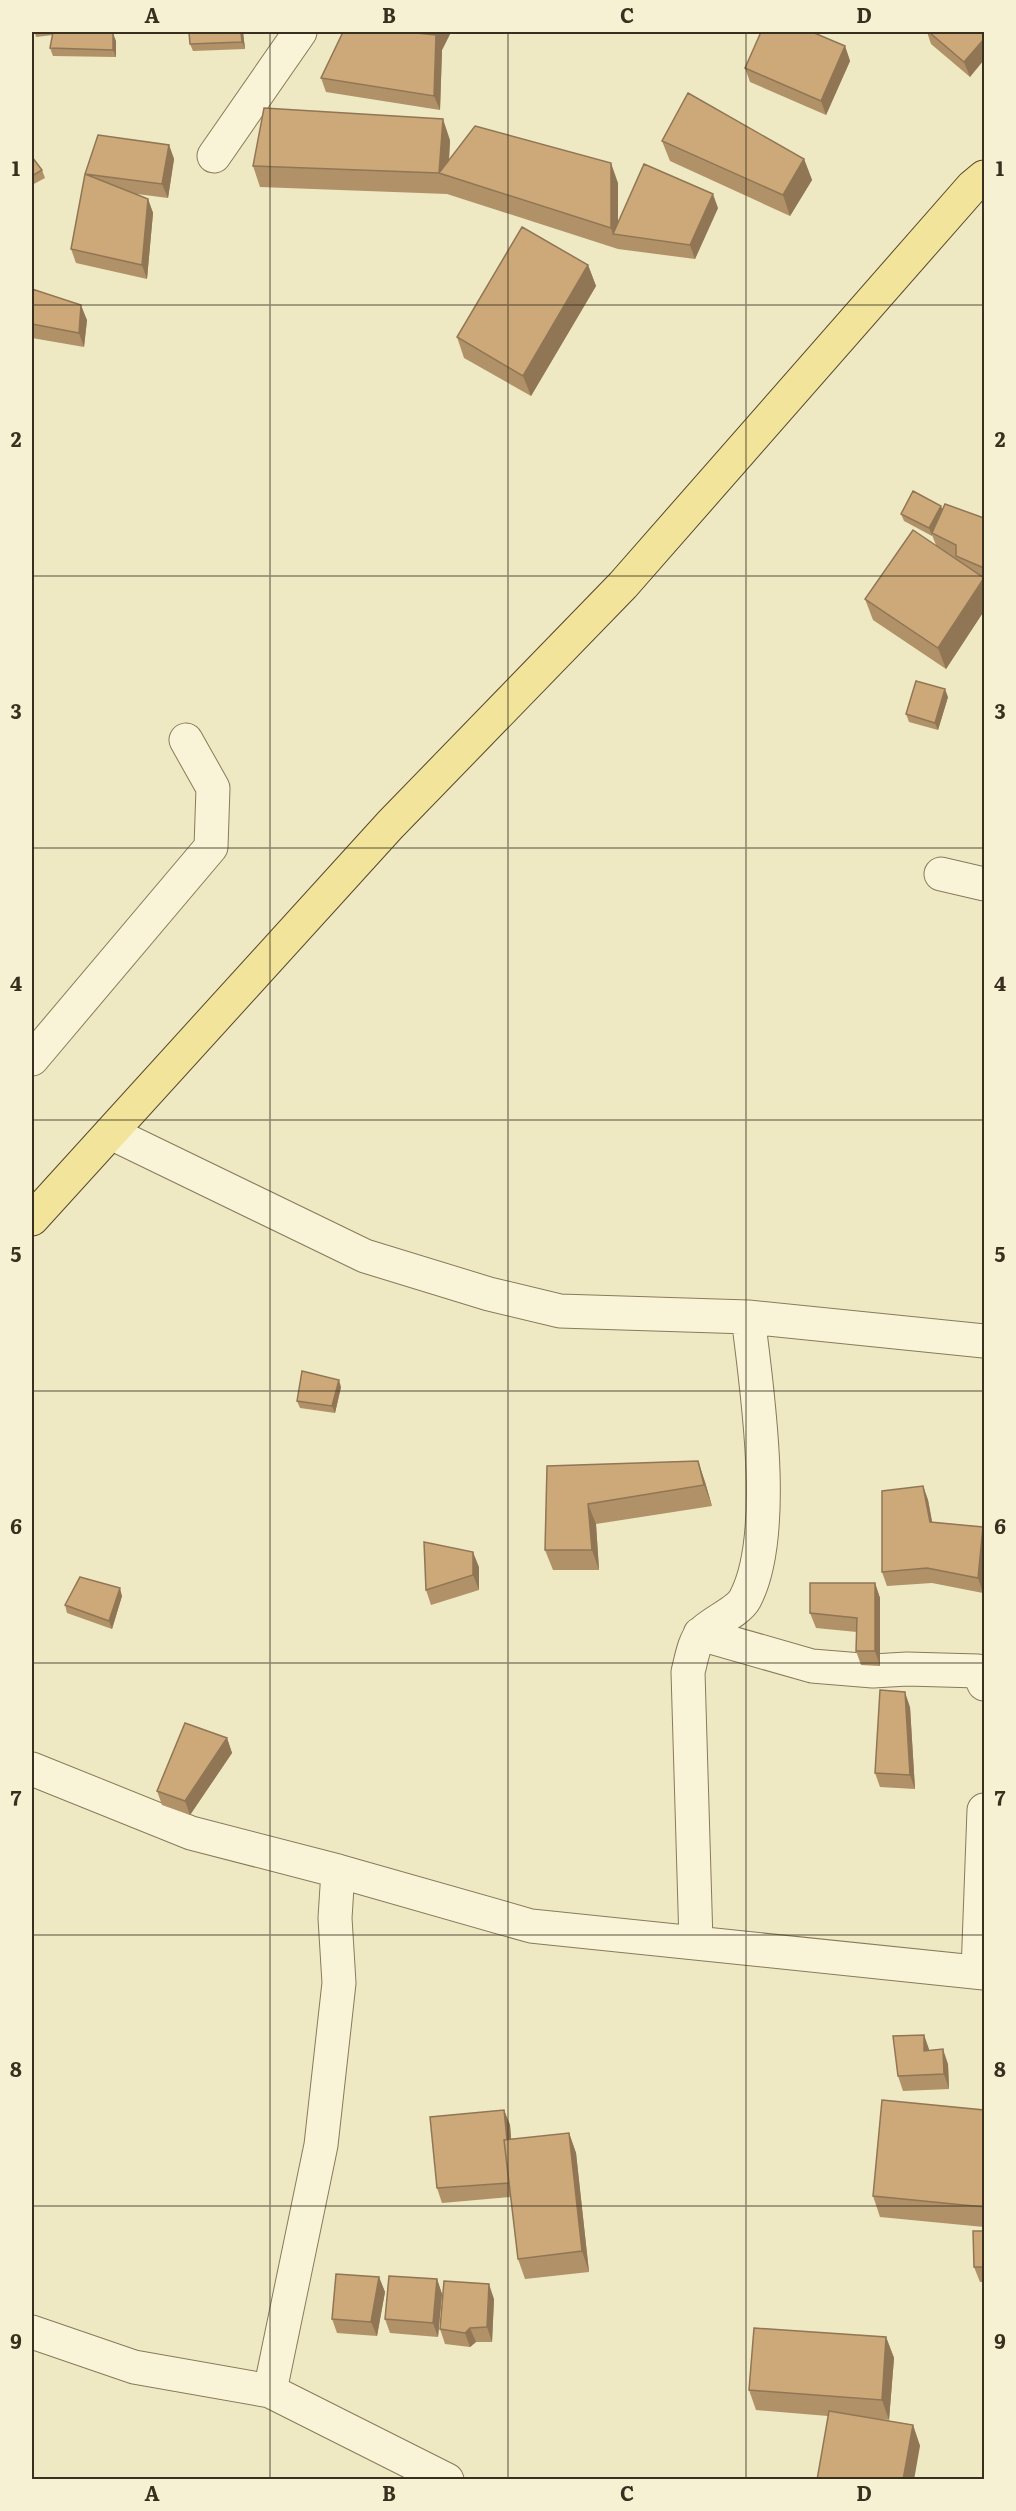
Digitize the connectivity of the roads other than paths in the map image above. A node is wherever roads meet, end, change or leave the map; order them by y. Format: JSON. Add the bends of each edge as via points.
{"nodes":[{"id":1,"x":300,"y":32,"type":"edge"},
{"id":2,"x":214,"y":156,"type":"dead end"},
{"id":3,"x":984,"y":177,"type":"edge"},
{"id":4,"x":186,"y":740,"type":"dead end"},
{"id":5,"x":941,"y":874,"type":"dead end"},
{"id":6,"x":984,"y":884,"type":"edge"},
{"id":7,"x":32,"y":1059,"type":"edge"},
{"id":8,"x":111,"y":1133,"type":"junction"},
{"id":9,"x":32,"y":1219,"type":"edge"},
{"id":10,"x":748,"y":1317,"type":"junction"},
{"id":11,"x":984,"y":1341,"type":"edge"},
{"id":12,"x":700,"y":1634,"type":"junction"},
{"id":13,"x":984,"y":1684,"type":"edge"},
{"id":14,"x":32,"y":1769,"type":"edge"},
{"id":15,"x":984,"y":1810,"type":"edge"},
{"id":16,"x":338,"y":1871,"type":"junction"},
{"id":17,"x":696,"y":1942,"type":"junction"},
{"id":18,"x":981,"y":1972,"type":"edge"},
{"id":19,"x":32,"y":2332,"type":"edge"},
{"id":20,"x":270,"y":2391,"type":"junction"},
{"id":21,"x":447,"y":2480,"type":"edge"}],
"edges":[{"from":1,"to":2,"type":"street"},
{"from":3,"to":8,"type":"main road","via":[[623,585],[390,825]]},
{"from":4,"to":7,"type":"street","via":[[213,788],[211,847]]},
{"from":5,"to":6,"type":"street"},
{"from":8,"to":9,"type":"main road"},
{"from":8,"to":10,"type":"street","via":[[366,1256],[489,1294],[560,1311]]},
{"from":10,"to":11,"type":"street"},
{"from":10,"to":12,"type":"street","via":[[759,1408],[761,1552],[744,1601]]},
{"from":12,"to":13,"type":"street","via":[[812,1666],[873,1671],[978,1671]]},
{"from":12,"to":17,"type":"street","via":[[688,1672]]},
{"from":14,"to":16,"type":"street","via":[[191,1833]]},
{"from":15,"to":18,"type":"street"},
{"from":16,"to":17,"type":"street","via":[[531,1926]]},
{"from":16,"to":20,"type":"street","via":[[335,1918],[339,1983],[321,2145]]},
{"from":17,"to":18,"type":"street"},
{"from":19,"to":20,"type":"street","via":[[134,2367]]},
{"from":20,"to":21,"type":"street"}]}
